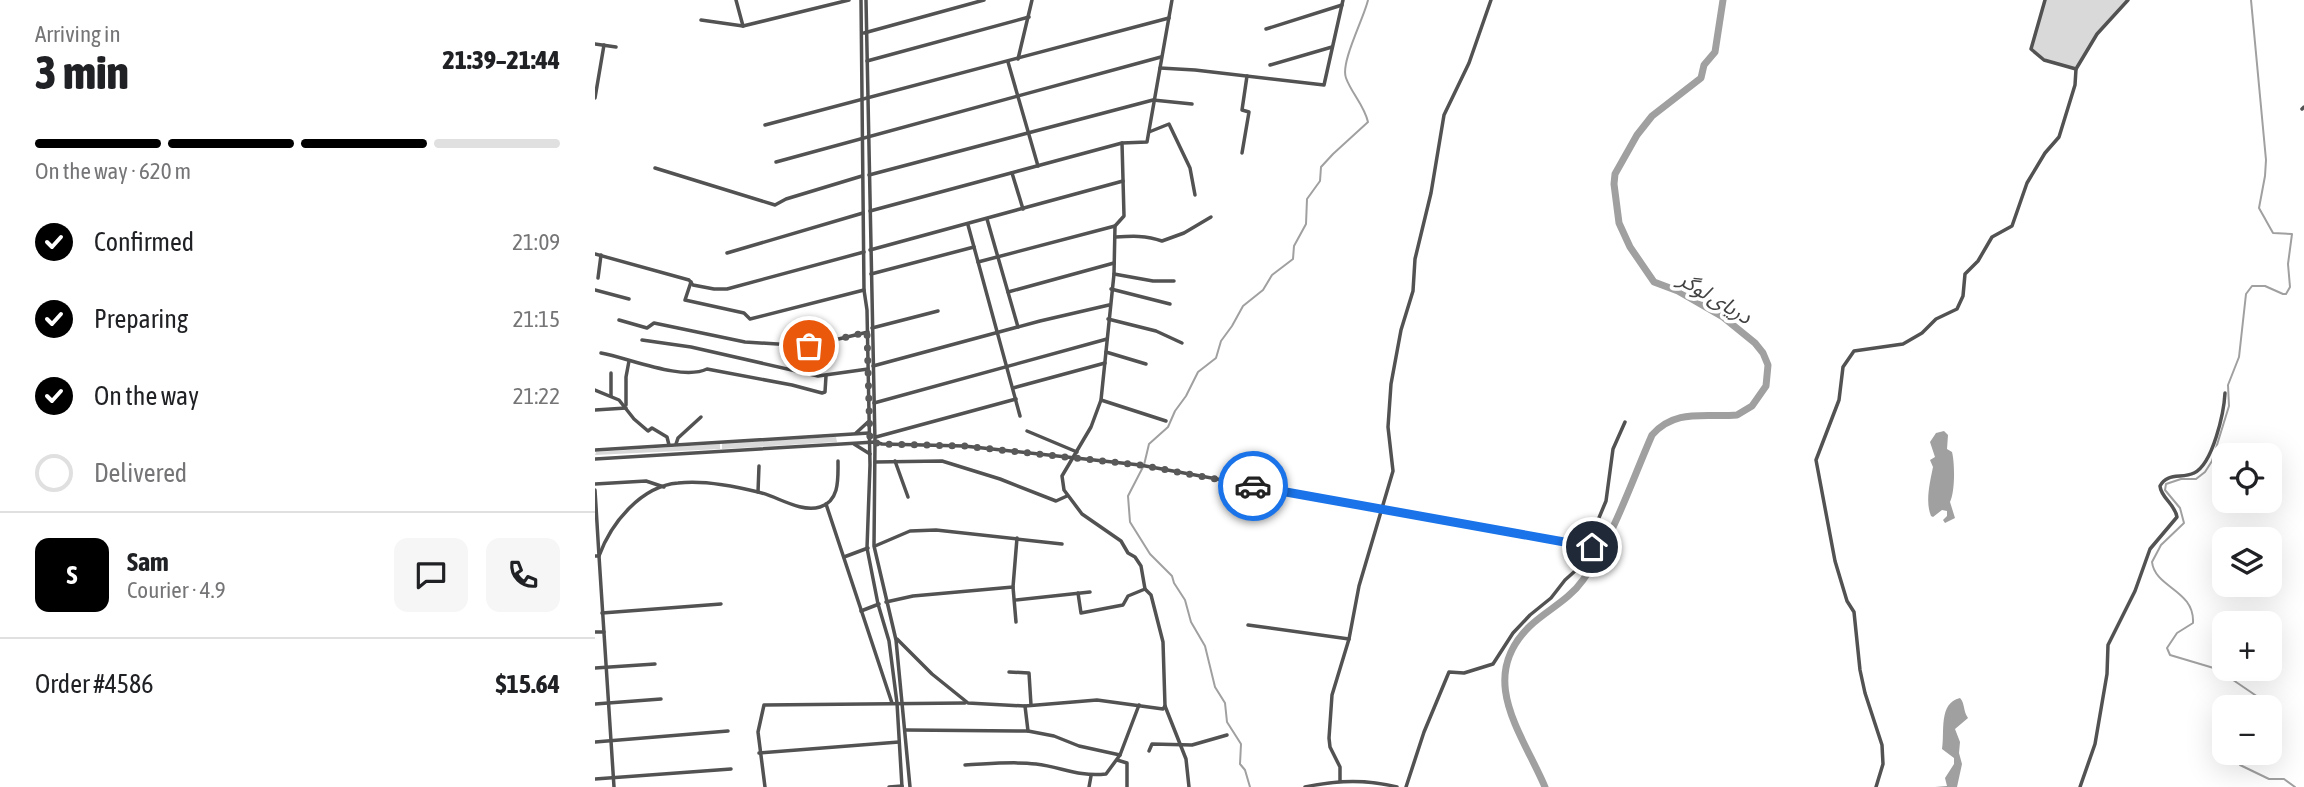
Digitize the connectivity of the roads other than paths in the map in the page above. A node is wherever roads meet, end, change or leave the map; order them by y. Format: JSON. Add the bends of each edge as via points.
{"nodes":[{"id":1,"x":736,"y":0,"type":"edge"},
{"id":2,"x":849,"y":0,"type":"edge"},
{"id":3,"x":863,"y":0,"type":"edge"},
{"id":4,"x":984,"y":0,"type":"edge"},
{"id":5,"x":1033,"y":0,"type":"edge"},
{"id":6,"x":1172,"y":0,"type":"edge"},
{"id":7,"x":1491,"y":0,"type":"edge"},
{"id":8,"x":2045,"y":0,"type":"edge"},
{"id":9,"x":2128,"y":0,"type":"edge"},
{"id":10,"x":1343,"y":2,"type":"edge"},
{"id":11,"x":1029,"y":17,"type":"junction"},
{"id":12,"x":1170,"y":18,"type":"junction"},
{"id":13,"x":701,"y":20,"type":"dead end"},
{"id":14,"x":743,"y":26,"type":"junction"},
{"id":15,"x":1266,"y":29,"type":"dead end"},
{"id":16,"x":864,"y":33,"type":"junction"},
{"id":17,"x":595,"y":44,"type":"edge"},
{"id":18,"x":604,"y":45,"type":"junction"},
{"id":19,"x":1332,"y":46,"type":"junction"},
{"id":20,"x":616,"y":47,"type":"dead end"},
{"id":21,"x":1161,"y":57,"type":"junction"},
{"id":22,"x":1018,"y":60,"type":"junction"},
{"id":23,"x":864,"y":62,"type":"junction"},
{"id":24,"x":1008,"y":62,"type":"junction"},
{"id":25,"x":1270,"y":65,"type":"dead end"},
{"id":26,"x":1160,"y":68,"type":"junction"},
{"id":27,"x":2076,"y":69,"type":"junction"},
{"id":28,"x":597,"y":74,"type":"edge"},
{"id":29,"x":1247,"y":76,"type":"junction"},
{"id":30,"x":1018,"y":96,"type":"junction"},
{"id":31,"x":867,"y":97,"type":"junction"},
{"id":32,"x":595,"y":98,"type":"edge"},
{"id":33,"x":861,"y":99,"type":"junction"},
{"id":34,"x":1153,"y":100,"type":"junction"},
{"id":35,"x":1192,"y":104,"type":"dead end"},
{"id":36,"x":765,"y":125,"type":"dead end"},
{"id":37,"x":1149,"y":132,"type":"junction"},
{"id":38,"x":1029,"y":133,"type":"junction"},
{"id":39,"x":868,"y":137,"type":"junction"},
{"id":40,"x":862,"y":139,"type":"junction"},
{"id":41,"x":1122,"y":143,"type":"junction"},
{"id":42,"x":1242,"y":152,"type":"dead end"},
{"id":43,"x":776,"y":162,"type":"dead end"},
{"id":44,"x":1038,"y":166,"type":"junction"},
{"id":45,"x":655,"y":168,"type":"dead end"},
{"id":46,"x":1012,"y":173,"type":"junction"},
{"id":47,"x":869,"y":175,"type":"junction"},
{"id":48,"x":862,"y":176,"type":"junction"},
{"id":49,"x":1123,"y":181,"type":"junction"},
{"id":50,"x":1195,"y":195,"type":"dead end"},
{"id":51,"x":1023,"y":209,"type":"junction"},
{"id":52,"x":870,"y":211,"type":"junction"},
{"id":53,"x":863,"y":213,"type":"junction"},
{"id":54,"x":1212,"y":217,"type":"dead end"},
{"id":55,"x":988,"y":219,"type":"junction"},
{"id":56,"x":968,"y":225,"type":"junction"},
{"id":57,"x":1115,"y":226,"type":"junction"},
{"id":58,"x":1115,"y":237,"type":"junction"},
{"id":59,"x":974,"y":247,"type":"junction"},
{"id":60,"x":870,"y":250,"type":"junction"},
{"id":61,"x":864,"y":252,"type":"junction"},
{"id":62,"x":727,"y":253,"type":"dead end"},
{"id":63,"x":595,"y":254,"type":"edge"},
{"id":64,"x":601,"y":256,"type":"junction"},
{"id":65,"x":999,"y":257,"type":"junction"},
{"id":66,"x":978,"y":262,"type":"junction"},
{"id":67,"x":1114,"y":263,"type":"junction"},
{"id":68,"x":871,"y":274,"type":"junction"},
{"id":69,"x":1114,"y":274,"type":"junction"},
{"id":70,"x":598,"y":278,"type":"dead end"},
{"id":71,"x":1174,"y":281,"type":"dead end"},
{"id":72,"x":691,"y":282,"type":"junction"},
{"id":73,"x":1111,"y":289,"type":"junction"},
{"id":74,"x":595,"y":290,"type":"edge"},
{"id":75,"x":864,"y":290,"type":"junction"},
{"id":76,"x":1008,"y":292,"type":"junction"},
{"id":77,"x":629,"y":299,"type":"dead end"},
{"id":78,"x":1170,"y":303,"type":"dead end"},
{"id":79,"x":1109,"y":305,"type":"junction"},
{"id":80,"x":938,"y":311,"type":"dead end"},
{"id":81,"x":1108,"y":319,"type":"junction"},
{"id":82,"x":619,"y":320,"type":"dead end"},
{"id":83,"x":1018,"y":327,"type":"junction"},
{"id":84,"x":872,"y":328,"type":"junction"},
{"id":85,"x":867,"y":332,"type":"junction"},
{"id":86,"x":997,"y":332,"type":"junction"},
{"id":87,"x":1107,"y":339,"type":"junction"},
{"id":88,"x":642,"y":340,"type":"dead end"},
{"id":89,"x":1182,"y":343,"type":"dead end"},
{"id":90,"x":1107,"y":352,"type":"junction"},
{"id":91,"x":601,"y":353,"type":"dead end"},
{"id":92,"x":629,"y":360,"type":"junction"},
{"id":93,"x":1105,"y":363,"type":"junction"},
{"id":94,"x":1146,"y":364,"type":"dead end"},
{"id":95,"x":1007,"y":367,"type":"junction"},
{"id":96,"x":870,"y":368,"type":"junction"},
{"id":97,"x":611,"y":373,"type":"dead end"},
{"id":98,"x":827,"y":376,"type":"junction"},
{"id":99,"x":1013,"y":388,"type":"junction"},
{"id":100,"x":595,"y":390,"type":"edge"},
{"id":101,"x":2225,"y":393,"type":"dead end"},
{"id":102,"x":611,"y":397,"type":"junction"},
{"id":103,"x":1016,"y":399,"type":"junction"},
{"id":104,"x":1101,"y":400,"type":"junction"},
{"id":105,"x":874,"y":403,"type":"junction"},
{"id":106,"x":626,"y":408,"type":"junction"},
{"id":107,"x":595,"y":410,"type":"edge"},
{"id":108,"x":1020,"y":416,"type":"dead end"},
{"id":109,"x":701,"y":417,"type":"dead end"},
{"id":110,"x":869,"y":420,"type":"junction"},
{"id":111,"x":1166,"y":421,"type":"dead end"},
{"id":112,"x":1625,"y":422,"type":"dead end"},
{"id":113,"x":1027,"y":431,"type":"dead end"},
{"id":114,"x":849,"y":434,"type":"junction"},
{"id":115,"x":841,"y":435,"type":"junction"},
{"id":116,"x":873,"y":437,"type":"junction"},
{"id":117,"x":848,"y":443,"type":"junction"},
{"id":118,"x":669,"y":444,"type":"junction"},
{"id":119,"x":676,"y":444,"type":"junction"},
{"id":120,"x":841,"y":444,"type":"junction"},
{"id":121,"x":595,"y":450,"type":"edge"},
{"id":122,"x":1077,"y":452,"type":"junction"},
{"id":123,"x":870,"y":454,"type":"junction"},
{"id":124,"x":595,"y":459,"type":"edge"},
{"id":125,"x":1072,"y":459,"type":"junction"},
{"id":126,"x":838,"y":461,"type":"dead end"},
{"id":127,"x":895,"y":461,"type":"junction"},
{"id":128,"x":875,"y":462,"type":"junction"},
{"id":129,"x":759,"y":466,"type":"dead end"},
{"id":130,"x":595,"y":484,"type":"edge"},
{"id":131,"x":664,"y":487,"type":"junction"},
{"id":132,"x":595,"y":490,"type":"edge"},
{"id":133,"x":758,"y":492,"type":"junction"},
{"id":134,"x":1067,"y":496,"type":"junction"},
{"id":135,"x":908,"y":497,"type":"dead end"},
{"id":136,"x":826,"y":504,"type":"junction"},
{"id":137,"x":1382,"y":509,"type":"junction"},
{"id":138,"x":596,"y":519,"type":"edge"},
{"id":139,"x":1017,"y":538,"type":"junction"},
{"id":140,"x":1062,"y":544,"type":"dead end"},
{"id":141,"x":874,"y":546,"type":"junction"},
{"id":142,"x":1592,"y":547,"type":"junction"},
{"id":143,"x":867,"y":548,"type":"junction"},
{"id":144,"x":597,"y":556,"type":"edge"},
{"id":145,"x":844,"y":557,"type":"junction"},
{"id":146,"x":1013,"y":587,"type":"junction"},
{"id":147,"x":1145,"y":589,"type":"junction"},
{"id":148,"x":1090,"y":592,"type":"dead end"},
{"id":149,"x":1078,"y":593,"type":"junction"},
{"id":150,"x":595,"y":594,"type":"edge"},
{"id":151,"x":601,"y":594,"type":"junction"},
{"id":152,"x":1015,"y":600,"type":"junction"},
{"id":153,"x":887,"y":602,"type":"junction"},
{"id":154,"x":721,"y":604,"type":"dead end"},
{"id":155,"x":878,"y":604,"type":"junction"},
{"id":156,"x":861,"y":611,"type":"junction"},
{"id":157,"x":602,"y":613,"type":"junction"},
{"id":158,"x":1016,"y":622,"type":"dead end"},
{"id":159,"x":1248,"y":625,"type":"dead end"},
{"id":160,"x":595,"y":632,"type":"edge"},
{"id":161,"x":604,"y":632,"type":"junction"},
{"id":162,"x":895,"y":637,"type":"junction"},
{"id":163,"x":1349,"y":639,"type":"junction"},
{"id":164,"x":655,"y":664,"type":"dead end"},
{"id":165,"x":606,"y":667,"type":"junction"},
{"id":166,"x":595,"y":668,"type":"edge"},
{"id":167,"x":1009,"y":672,"type":"dead end"},
{"id":168,"x":661,"y":699,"type":"dead end"},
{"id":169,"x":608,"y":703,"type":"junction"},
{"id":170,"x":894,"y":703,"type":"junction"},
{"id":171,"x":904,"y":703,"type":"junction"},
{"id":172,"x":968,"y":703,"type":"junction"},
{"id":173,"x":595,"y":704,"type":"edge"},
{"id":174,"x":1031,"y":705,"type":"junction"},
{"id":175,"x":1139,"y":705,"type":"junction"},
{"id":176,"x":1025,"y":706,"type":"junction"},
{"id":177,"x":1165,"y":706,"type":"junction"},
{"id":178,"x":906,"y":730,"type":"junction"},
{"id":179,"x":1028,"y":731,"type":"junction"},
{"id":180,"x":728,"y":732,"type":"dead end"},
{"id":181,"x":1227,"y":735,"type":"dead end"},
{"id":182,"x":611,"y":740,"type":"junction"},
{"id":183,"x":595,"y":742,"type":"edge"},
{"id":184,"x":899,"y":742,"type":"junction"},
{"id":185,"x":1181,"y":746,"type":"junction"},
{"id":186,"x":1149,"y":751,"type":"dead end"},
{"id":187,"x":759,"y":753,"type":"junction"},
{"id":188,"x":1120,"y":755,"type":"junction"},
{"id":189,"x":1117,"y":760,"type":"junction"},
{"id":190,"x":965,"y":765,"type":"dead end"},
{"id":191,"x":731,"y":769,"type":"dead end"},
{"id":192,"x":1091,"y":776,"type":"junction"},
{"id":193,"x":614,"y":778,"type":"junction"},
{"id":194,"x":595,"y":779,"type":"edge"},
{"id":195,"x":1340,"y":781,"type":"junction"},
{"id":196,"x":614,"y":787,"type":"edge"},
{"id":197,"x":765,"y":787,"type":"edge"},
{"id":198,"x":889,"y":787,"type":"edge"},
{"id":199,"x":902,"y":787,"type":"edge"},
{"id":200,"x":910,"y":787,"type":"edge"},
{"id":201,"x":1089,"y":787,"type":"edge"},
{"id":202,"x":1127,"y":787,"type":"edge"},
{"id":203,"x":1189,"y":787,"type":"edge"},
{"id":204,"x":1305,"y":787,"type":"edge"},
{"id":205,"x":1397,"y":787,"type":"edge"},
{"id":206,"x":1406,"y":787,"type":"edge"},
{"id":207,"x":1876,"y":787,"type":"edge"},
{"id":208,"x":2080,"y":787,"type":"edge"}],
"edges":[{"from":1,"to":14,"type":"street"},
{"from":2,"to":14,"type":"street"},
{"from":3,"to":16,"type":"street"},
{"from":4,"to":16,"type":"street"},
{"from":5,"to":11,"type":"street"},
{"from":6,"to":12,"type":"street"},
{"from":7,"to":137,"type":"street","via":[[1444,115],[1415,259],[1413,291],[1391,384],[1388,427],[1393,471]]},
{"from":8,"to":27,"type":"street","via":[[2031,48],[2044,60]]},
{"from":9,"to":27,"type":"street"},
{"from":10,"to":15,"type":"street"},
{"from":10,"to":19,"type":"street"},
{"from":11,"to":22,"type":"street"},
{"from":11,"to":23,"type":"street"},
{"from":12,"to":21,"type":"street"},
{"from":12,"to":22,"type":"street"},
{"from":13,"to":14,"type":"street"},
{"from":16,"to":23,"type":"street"},
{"from":17,"to":18,"type":"street"},
{"from":18,"to":20,"type":"street"},
{"from":18,"to":28,"type":"street"},
{"from":19,"to":25,"type":"street"},
{"from":19,"to":29,"type":"street","via":[[1324,85]]},
{"from":21,"to":26,"type":"street"},
{"from":21,"to":30,"type":"street"},
{"from":22,"to":24,"type":"street"},
{"from":23,"to":31,"type":"street"},
{"from":23,"to":33,"type":"street"},
{"from":24,"to":30,"type":"street"},
{"from":24,"to":31,"type":"street"},
{"from":26,"to":29,"type":"street"},
{"from":26,"to":34,"type":"street"},
{"from":27,"to":207,"type":"street","via":[[2059,137],[2027,183],[2012,226],[1992,237],[1965,274],[1961,303],[1913,340],[1854,351],[1847,358],[1836,409],[1816,460],[1836,561],[1854,612],[1865,693],[1882,745],[1883,764]]},
{"from":28,"to":32,"type":"street"},
{"from":29,"to":42,"type":"street","via":[[1242,110],[1249,113]]},
{"from":30,"to":38,"type":"street"},
{"from":30,"to":39,"type":"street"},
{"from":31,"to":33,"type":"street"},
{"from":31,"to":39,"type":"street"},
{"from":33,"to":36,"type":"street"},
{"from":33,"to":40,"type":"street"},
{"from":34,"to":35,"type":"street"},
{"from":34,"to":37,"type":"street"},
{"from":34,"to":38,"type":"street"},
{"from":37,"to":41,"type":"street","via":[[1147,143]]},
{"from":37,"to":50,"type":"street","via":[[1169,124],[1190,168]]},
{"from":38,"to":44,"type":"street"},
{"from":38,"to":47,"type":"street"},
{"from":39,"to":40,"type":"street"},
{"from":39,"to":47,"type":"street"},
{"from":40,"to":43,"type":"street"},
{"from":40,"to":48,"type":"street"},
{"from":41,"to":44,"type":"street"},
{"from":41,"to":49,"type":"street"},
{"from":44,"to":46,"type":"street"},
{"from":45,"to":48,"type":"street","via":[[775,205]]},
{"from":46,"to":51,"type":"street"},
{"from":46,"to":52,"type":"street"},
{"from":47,"to":52,"type":"street"},
{"from":48,"to":53,"type":"street"},
{"from":49,"to":51,"type":"street"},
{"from":49,"to":57,"type":"street","via":[[1124,216]]},
{"from":51,"to":55,"type":"street"},
{"from":52,"to":60,"type":"street"},
{"from":53,"to":61,"type":"street"},
{"from":53,"to":62,"type":"street"},
{"from":54,"to":58,"type":"street","via":[[1162,241]]},
{"from":55,"to":56,"type":"street"},
{"from":55,"to":65,"type":"street"},
{"from":56,"to":59,"type":"street"},
{"from":56,"to":60,"type":"street"},
{"from":57,"to":58,"type":"street"},
{"from":57,"to":65,"type":"street"},
{"from":58,"to":67,"type":"street"},
{"from":59,"to":66,"type":"street"},
{"from":59,"to":68,"type":"street"},
{"from":60,"to":68,"type":"street"},
{"from":61,"to":72,"type":"street","via":[[727,289]]},
{"from":61,"to":75,"type":"street"},
{"from":63,"to":64,"type":"street"},
{"from":64,"to":70,"type":"street"},
{"from":64,"to":72,"type":"street"},
{"from":65,"to":66,"type":"street"},
{"from":65,"to":76,"type":"street"},
{"from":66,"to":86,"type":"street"},
{"from":67,"to":69,"type":"street"},
{"from":67,"to":76,"type":"street"},
{"from":68,"to":84,"type":"street"},
{"from":69,"to":71,"type":"street"},
{"from":69,"to":73,"type":"street"},
{"from":72,"to":75,"type":"street","via":[[684,300],[744,313],[750,319]]},
{"from":73,"to":78,"type":"street"},
{"from":73,"to":79,"type":"street"},
{"from":74,"to":77,"type":"street"},
{"from":75,"to":85,"type":"street"},
{"from":76,"to":83,"type":"street"},
{"from":79,"to":81,"type":"street"},
{"from":79,"to":83,"type":"street"},
{"from":80,"to":84,"type":"street"},
{"from":81,"to":87,"type":"street"},
{"from":81,"to":89,"type":"street"},
{"from":82,"to":85,"type":"street","via":[[745,342],[809,346]]},
{"from":83,"to":86,"type":"street"},
{"from":84,"to":96,"type":"street"},
{"from":85,"to":96,"type":"street"},
{"from":86,"to":95,"type":"street"},
{"from":86,"to":96,"type":"street"},
{"from":87,"to":90,"type":"street"},
{"from":87,"to":95,"type":"street"},
{"from":88,"to":98,"type":"street"},
{"from":90,"to":93,"type":"street"},
{"from":90,"to":94,"type":"street"},
{"from":91,"to":92,"type":"street"},
{"from":92,"to":98,"type":"street","via":[[665,370],[700,373],[707,369],[822,393]]},
{"from":92,"to":106,"type":"street"},
{"from":93,"to":99,"type":"street"},
{"from":93,"to":104,"type":"street"},
{"from":95,"to":99,"type":"street"},
{"from":95,"to":105,"type":"street"},
{"from":96,"to":98,"type":"street"},
{"from":96,"to":105,"type":"street"},
{"from":96,"to":110,"type":"street"},
{"from":97,"to":102,"type":"street"},
{"from":99,"to":103,"type":"street"},
{"from":100,"to":102,"type":"street"},
{"from":101,"to":208,"type":"street","via":[[2205,463],[2194,473],[2170,477],[2160,485],[2177,517],[2150,549],[2108,645],[2095,744]]},
{"from":102,"to":106,"type":"street"},
{"from":103,"to":108,"type":"street"},
{"from":103,"to":116,"type":"street"},
{"from":104,"to":111,"type":"street"},
{"from":104,"to":122,"type":"street"},
{"from":105,"to":116,"type":"street"},
{"from":106,"to":107,"type":"street"},
{"from":106,"to":118,"type":"street","via":[[640,425],[648,431],[652,428]]},
{"from":109,"to":119,"type":"street"},
{"from":110,"to":114,"type":"street"},
{"from":110,"to":116,"type":"street"},
{"from":112,"to":142,"type":"street","via":[[1613,449],[1606,500]]},
{"from":113,"to":122,"type":"street"},
{"from":114,"to":115,"type":"street"},
{"from":114,"to":116,"type":"street"},
{"from":115,"to":119,"type":"street"},
{"from":115,"to":120,"type":"street"},
{"from":116,"to":117,"type":"street"},
{"from":116,"to":123,"type":"street"},
{"from":116,"to":125,"type":"street","via":[[883,444],[964,446]]},
{"from":116,"to":128,"type":"street"},
{"from":117,"to":120,"type":"street"},
{"from":117,"to":123,"type":"street"},
{"from":118,"to":119,"type":"street"},
{"from":118,"to":121,"type":"street"},
{"from":120,"to":124,"type":"street"},
{"from":122,"to":125,"type":"street"},
{"from":123,"to":143,"type":"street"},
{"from":125,"to":134,"type":"street","via":[[1062,476]]},
{"from":125,"to":137,"type":"street","via":[[1140,465]]},
{"from":126,"to":136,"type":"street","via":[[838,488]]},
{"from":127,"to":128,"type":"street"},
{"from":127,"to":134,"type":"street","via":[[942,461],[1056,500]]},
{"from":127,"to":135,"type":"street"},
{"from":128,"to":141,"type":"street"},
{"from":129,"to":133,"type":"street"},
{"from":130,"to":131,"type":"street","via":[[646,481]]},
{"from":131,"to":133,"type":"street","via":[[697,483]]},
{"from":131,"to":144,"type":"street","via":[[620,517]]},
{"from":132,"to":138,"type":"street"},
{"from":133,"to":136,"type":"street","via":[[797,506]]},
{"from":134,"to":147,"type":"street","via":[[1135,557]]},
{"from":136,"to":145,"type":"street"},
{"from":137,"to":142,"type":"street"},
{"from":137,"to":163,"type":"street"},
{"from":138,"to":144,"type":"street"},
{"from":139,"to":140,"type":"street"},
{"from":139,"to":141,"type":"street","via":[[910,531]]},
{"from":139,"to":146,"type":"street"},
{"from":141,"to":143,"type":"street"},
{"from":141,"to":153,"type":"street"},
{"from":142,"to":206,"type":"street","via":[[1584,563],[1513,633],[1493,664],[1464,673],[1449,672]]},
{"from":143,"to":145,"type":"street"},
{"from":143,"to":155,"type":"street"},
{"from":144,"to":151,"type":"street"},
{"from":145,"to":156,"type":"street"},
{"from":146,"to":152,"type":"street"},
{"from":146,"to":153,"type":"street"},
{"from":147,"to":149,"type":"street","via":[[1128,596],[1123,605],[1081,613]]},
{"from":147,"to":177,"type":"street","via":[[1151,595],[1163,642]]},
{"from":148,"to":149,"type":"street"},
{"from":149,"to":152,"type":"street"},
{"from":150,"to":151,"type":"street"},
{"from":151,"to":157,"type":"street"},
{"from":152,"to":158,"type":"street"},
{"from":153,"to":155,"type":"street"},
{"from":153,"to":162,"type":"street"},
{"from":154,"to":157,"type":"street"},
{"from":155,"to":156,"type":"street"},
{"from":155,"to":170,"type":"street","via":[[889,641]]},
{"from":156,"to":170,"type":"street"},
{"from":157,"to":161,"type":"street"},
{"from":159,"to":163,"type":"street"},
{"from":160,"to":161,"type":"street"},
{"from":161,"to":165,"type":"street"},
{"from":162,"to":171,"type":"street"},
{"from":162,"to":172,"type":"street"},
{"from":163,"to":195,"type":"street","via":[[1334,683],[1329,738]]},
{"from":164,"to":165,"type":"street"},
{"from":165,"to":166,"type":"street"},
{"from":165,"to":169,"type":"street"},
{"from":167,"to":174,"type":"street","via":[[1029,673]]},
{"from":168,"to":169,"type":"street"},
{"from":169,"to":173,"type":"street"},
{"from":169,"to":182,"type":"street"},
{"from":170,"to":171,"type":"street"},
{"from":170,"to":184,"type":"street"},
{"from":170,"to":187,"type":"street","via":[[764,705]]},
{"from":171,"to":172,"type":"street"},
{"from":171,"to":178,"type":"street"},
{"from":172,"to":176,"type":"street"},
{"from":174,"to":175,"type":"street","via":[[1097,700]]},
{"from":174,"to":176,"type":"street"},
{"from":175,"to":177,"type":"street"},
{"from":175,"to":188,"type":"street"},
{"from":176,"to":179,"type":"street"},
{"from":177,"to":185,"type":"street"},
{"from":178,"to":179,"type":"street"},
{"from":178,"to":200,"type":"street"},
{"from":179,"to":188,"type":"street"},
{"from":180,"to":182,"type":"street"},
{"from":181,"to":185,"type":"street"},
{"from":182,"to":183,"type":"street"},
{"from":182,"to":193,"type":"street"},
{"from":184,"to":187,"type":"street"},
{"from":184,"to":199,"type":"street"},
{"from":185,"to":186,"type":"street","via":[[1152,744]]},
{"from":185,"to":203,"type":"street"},
{"from":187,"to":197,"type":"street"},
{"from":188,"to":189,"type":"street"},
{"from":189,"to":192,"type":"street","via":[[1106,774]]},
{"from":189,"to":202,"type":"street","via":[[1127,763]]},
{"from":190,"to":192,"type":"street","via":[[1037,764]]},
{"from":191,"to":193,"type":"street"},
{"from":192,"to":201,"type":"street"},
{"from":193,"to":194,"type":"street"},
{"from":193,"to":196,"type":"street"},
{"from":195,"to":204,"type":"street"},
{"from":195,"to":205,"type":"street"},
{"from":198,"to":199,"type":"street"}]}
